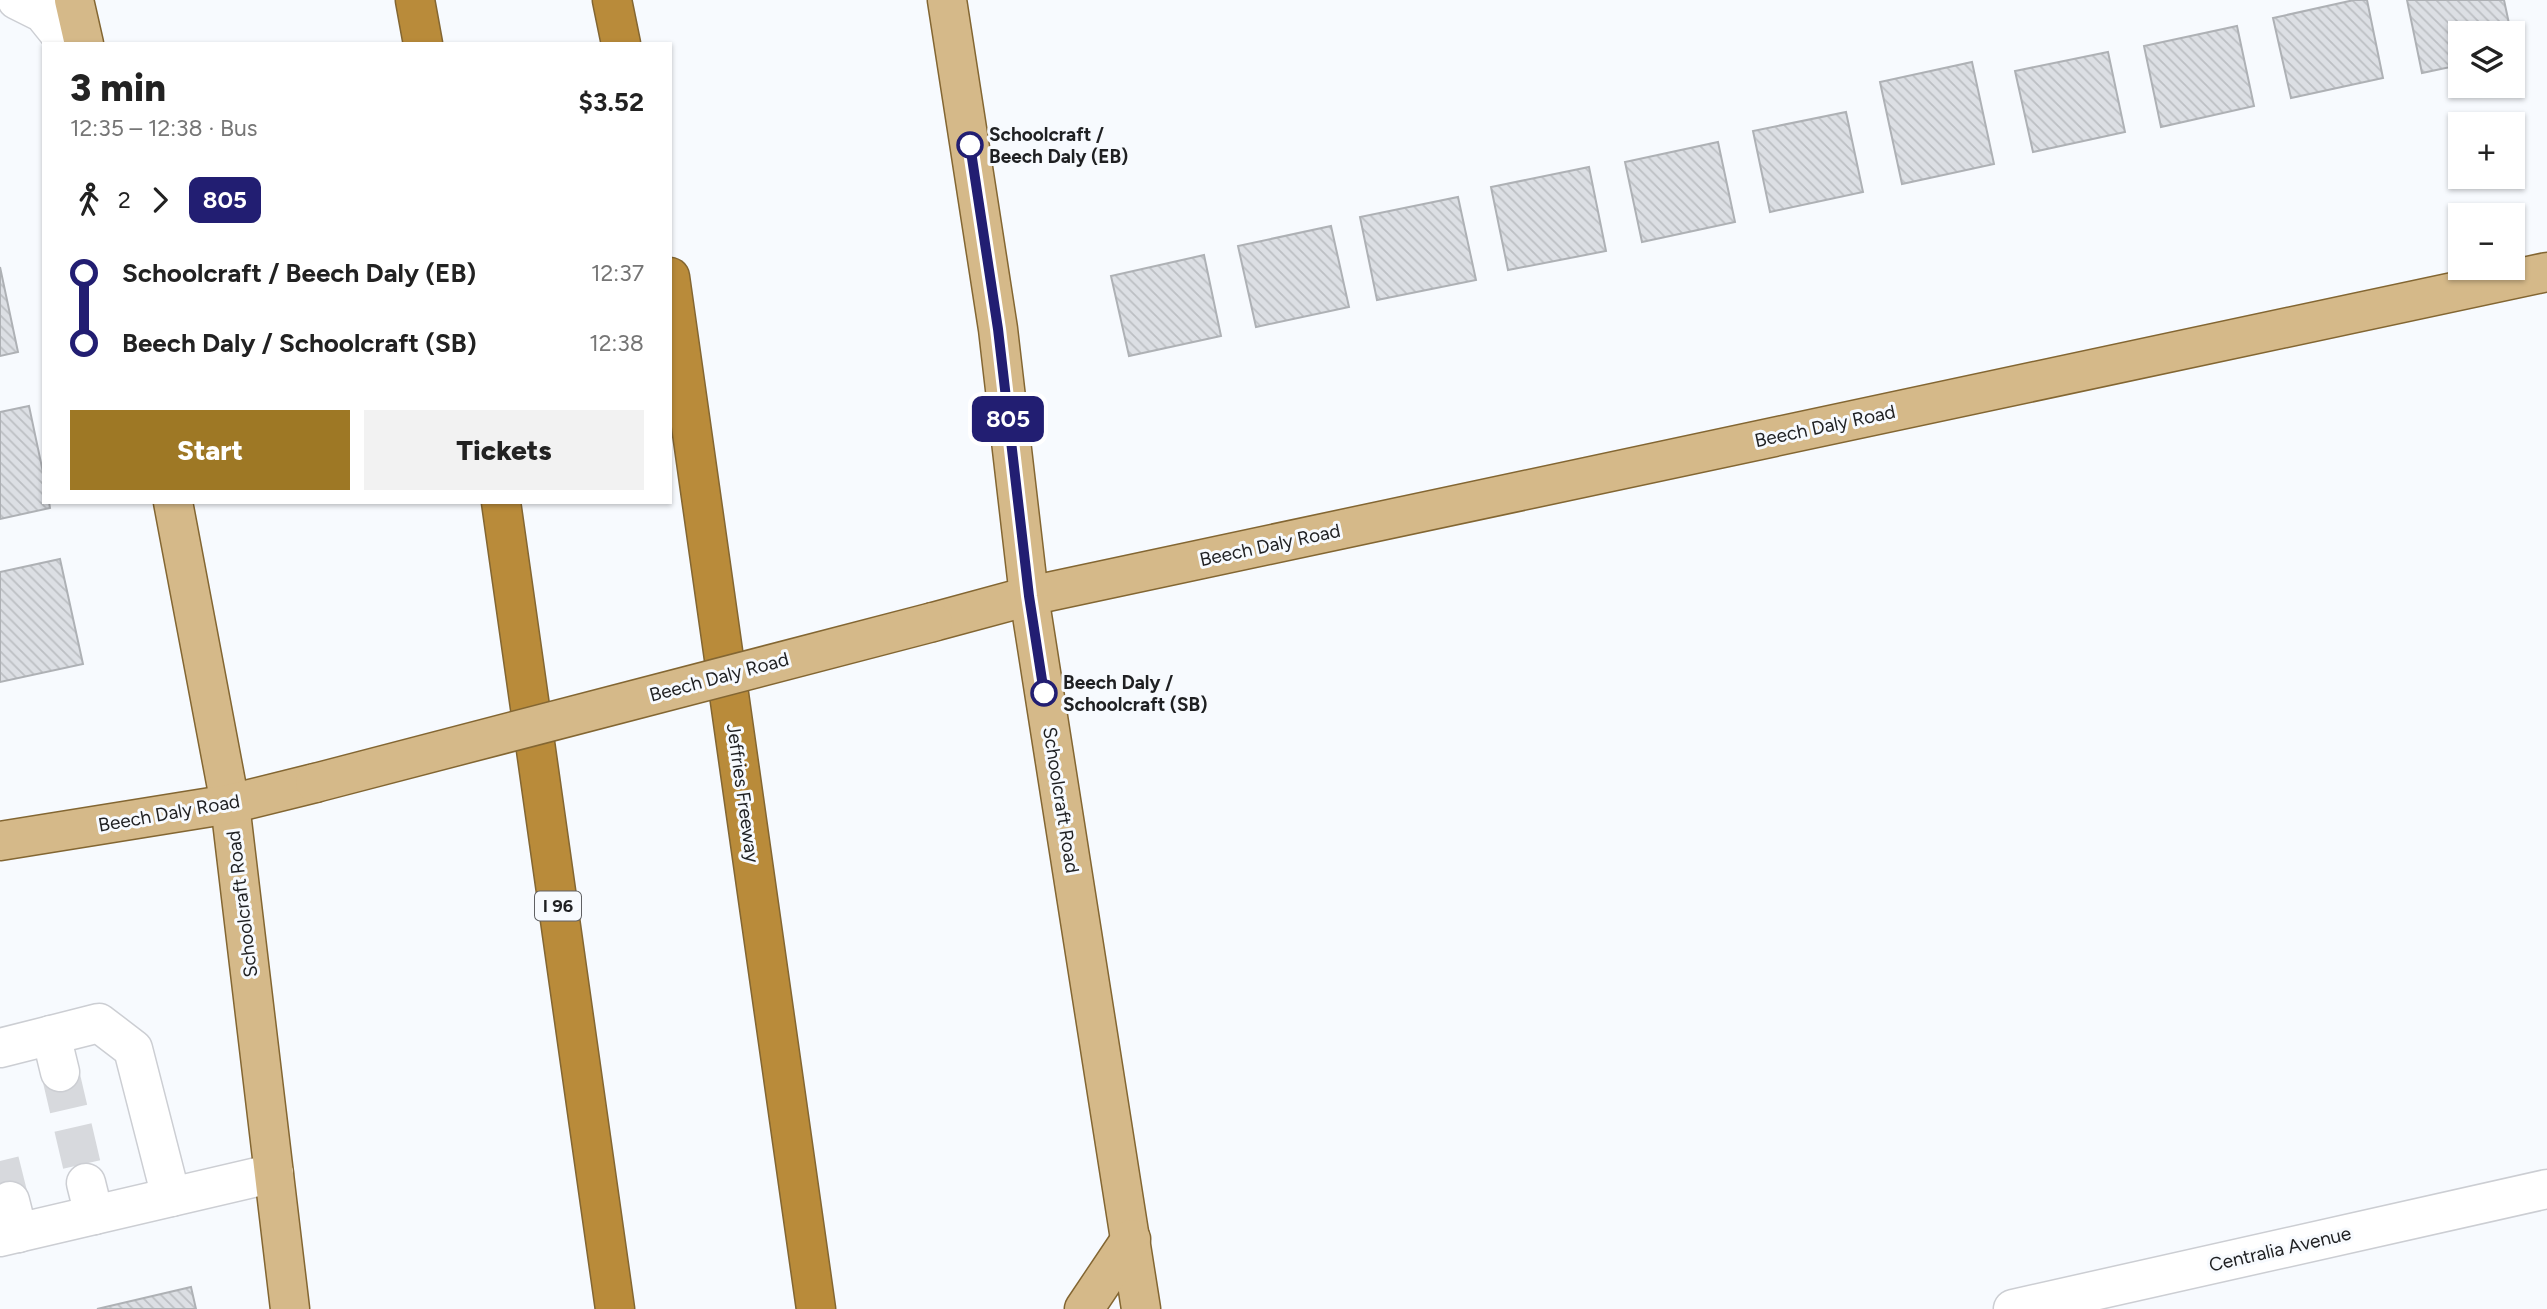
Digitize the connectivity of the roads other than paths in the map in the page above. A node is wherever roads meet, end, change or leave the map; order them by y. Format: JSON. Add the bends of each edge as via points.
{"nodes":[{"id":1,"x":17,"y":0,"type":"edge"},
{"id":2,"x":74,"y":0,"type":"edge"},
{"id":3,"x":97,"y":0,"type":"edge"},
{"id":4,"x":415,"y":0,"type":"edge"},
{"id":5,"x":612,"y":0,"type":"edge"},
{"id":6,"x":947,"y":0,"type":"edge"},
{"id":7,"x":66,"y":42,"type":"edge"},
{"id":8,"x":84,"y":42,"type":"edge"},
{"id":9,"x":94,"y":42,"type":"edge"},
{"id":10,"x":423,"y":42,"type":"edge"},
{"id":11,"x":621,"y":42,"type":"edge"},
{"id":12,"x":2547,"y":272,"type":"edge"},
{"id":13,"x":672,"y":291,"type":"edge"},
{"id":14,"x":173,"y":504,"type":"edge"},
{"id":15,"x":501,"y":504,"type":"edge"},
{"id":16,"x":1029,"y":596,"type":"junction"},
{"id":17,"x":230,"y":804,"type":"junction"},
{"id":18,"x":0,"y":841,"type":"edge"},
{"id":19,"x":51,"y":1035,"type":"junction"},
{"id":20,"x":0,"y":1048,"type":"edge"},
{"id":21,"x":60,"y":1072,"type":"tunnel mouth"},
{"id":22,"x":274,"y":1172,"type":"junction"},
{"id":23,"x":2547,"y":1189,"type":"edge"},
{"id":24,"x":170,"y":1197,"type":"junction"},
{"id":25,"x":9,"y":1224,"type":"edge"},
{"id":26,"x":1131,"y":1239,"type":"junction"},
{"id":27,"x":284,"y":1260,"type":"junction"},
{"id":28,"x":290,"y":1309,"type":"edge"},
{"id":29,"x":312,"y":1309,"type":"edge"},
{"id":30,"x":615,"y":1309,"type":"edge"},
{"id":31,"x":816,"y":1309,"type":"edge"},
{"id":32,"x":1084,"y":1309,"type":"edge"},
{"id":33,"x":1141,"y":1309,"type":"edge"},
{"id":34,"x":2013,"y":1309,"type":"edge"}],
"edges":[{"from":1,"to":7,"type":"street","via":[[43,13]]},
{"from":2,"to":8,"type":"main road"},
{"from":3,"to":9,"type":"main road"},
{"from":4,"to":10,"type":"highway"},
{"from":5,"to":11,"type":"highway"},
{"from":6,"to":16,"type":"main road","name":"Schoolcraft Road","via":[[998,329]]},
{"from":12,"to":16,"type":"main road","name":"Beech Daly Road"},
{"from":13,"to":31,"type":"highway","name":"Jeffries Freeway"},
{"from":14,"to":17,"type":"main road","name":"Schoolcraft Road"},
{"from":15,"to":30,"type":"highway","number":"I 96"},
{"from":16,"to":17,"type":"main road","name":"Beech Daly Road","bridge":true},
{"from":16,"to":26,"type":"main road","name":"Schoolcraft Road"},
{"from":17,"to":18,"type":"main road","name":"Beech Daly Road"},
{"from":17,"to":22,"type":"main road","name":"Schoolcraft Road"},
{"from":19,"to":20,"type":"street"},
{"from":19,"to":21,"type":"street"},
{"from":19,"to":24,"type":"street","via":[[99,1023],[133,1049]]},
{"from":22,"to":24,"type":"street"},
{"from":22,"to":27,"type":"main road","name":"Schoolcraft Road"},
{"from":23,"to":34,"type":"street","name":"Centralia Avenue"},
{"from":24,"to":25,"type":"street","via":[[90,1199]]},
{"from":26,"to":32,"type":"main road"},
{"from":26,"to":33,"type":"main road","name":"Schoolcraft Road"},
{"from":27,"to":28,"type":"main road","name":"Schoolcraft Road"},
{"from":27,"to":29,"type":"main road"}]}
